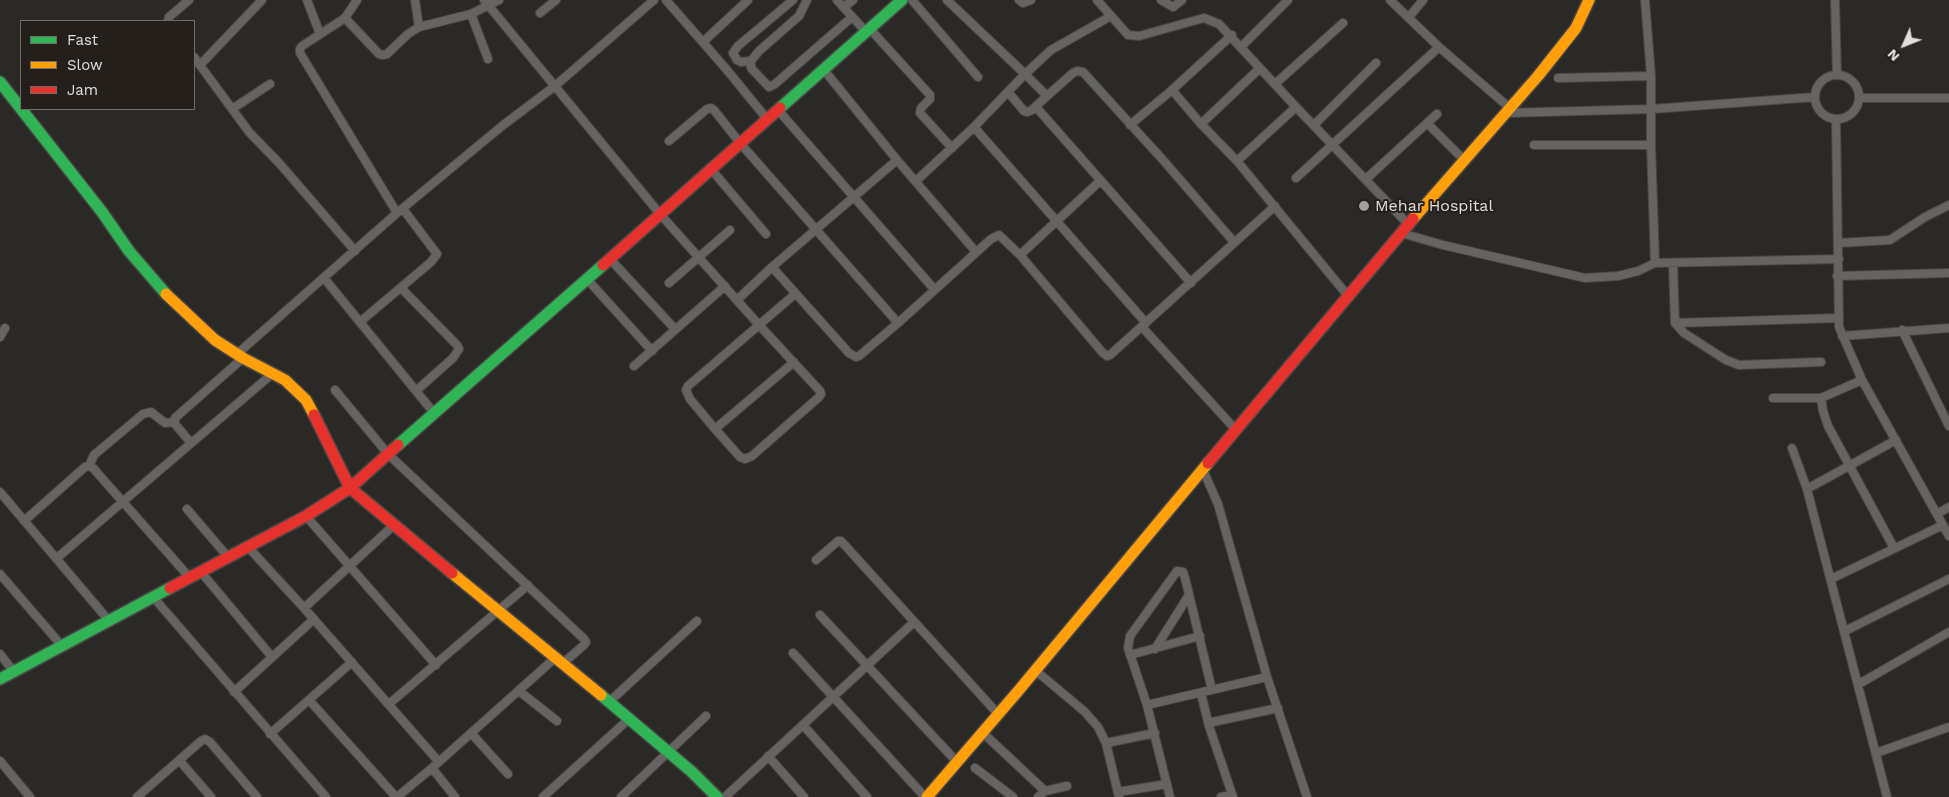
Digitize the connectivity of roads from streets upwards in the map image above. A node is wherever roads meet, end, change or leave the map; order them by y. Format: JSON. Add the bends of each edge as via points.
{"nodes":[{"id":1,"x":190,"y":0,"type":"edge"},
{"id":2,"x":262,"y":0,"type":"edge"},
{"id":3,"x":306,"y":0,"type":"edge"},
{"id":4,"x":357,"y":0,"type":"edge"},
{"id":5,"x":415,"y":0,"type":"edge"},
{"id":6,"x":499,"y":0,"type":"edge"},
{"id":7,"x":556,"y":0,"type":"edge"},
{"id":8,"x":654,"y":0,"type":"edge"},
{"id":9,"x":666,"y":0,"type":"edge"},
{"id":10,"x":793,"y":0,"type":"edge"},
{"id":11,"x":807,"y":0,"type":"edge"},
{"id":12,"x":837,"y":0,"type":"edge"},
{"id":13,"x":853,"y":0,"type":"edge"},
{"id":14,"x":902,"y":0,"type":"edge"},
{"id":15,"x":912,"y":0,"type":"edge"},
{"id":16,"x":947,"y":0,"type":"edge"},
{"id":17,"x":1019,"y":0,"type":"edge"},
{"id":18,"x":1031,"y":0,"type":"edge"},
{"id":19,"x":1097,"y":0,"type":"edge"},
{"id":20,"x":1161,"y":0,"type":"edge"},
{"id":21,"x":1182,"y":0,"type":"edge"},
{"id":22,"x":1288,"y":0,"type":"edge"},
{"id":23,"x":1390,"y":0,"type":"edge"},
{"id":24,"x":1423,"y":0,"type":"edge"},
{"id":25,"x":1589,"y":0,"type":"edge"},
{"id":26,"x":1645,"y":0,"type":"edge"},
{"id":27,"x":1835,"y":0,"type":"edge"},
{"id":28,"x":745,"y":1,"type":"edge"},
{"id":29,"x":486,"y":3,"type":"edge"},
{"id":30,"x":844,"y":8,"type":"junction"},
{"id":31,"x":471,"y":14,"type":"junction"},
{"id":32,"x":540,"y":14,"type":"dead end"},
{"id":33,"x":1111,"y":16,"type":"junction"},
{"id":34,"x":852,"y":17,"type":"junction"},
{"id":35,"x":345,"y":18,"type":"junction"},
{"id":36,"x":1409,"y":18,"type":"junction"},
{"id":37,"x":168,"y":20,"type":"edge"},
{"id":38,"x":1343,"y":23,"type":"dead end"},
{"id":39,"x":418,"y":27,"type":"junction"},
{"id":40,"x":868,"y":30,"type":"junction"},
{"id":41,"x":320,"y":34,"type":"junction"},
{"id":42,"x":1232,"y":36,"type":"junction"},
{"id":43,"x":703,"y":42,"type":"junction"},
{"id":44,"x":1241,"y":47,"type":"junction"},
{"id":45,"x":1439,"y":47,"type":"junction"},
{"id":46,"x":195,"y":58,"type":"edge"},
{"id":47,"x":488,"y":59,"type":"dead end"},
{"id":48,"x":751,"y":61,"type":"junction"},
{"id":49,"x":1376,"y":63,"type":"dead end"},
{"id":50,"x":200,"y":65,"type":"junction"},
{"id":51,"x":1260,"y":68,"type":"junction"},
{"id":52,"x":824,"y":70,"type":"junction"},
{"id":53,"x":1025,"y":74,"type":"junction"},
{"id":54,"x":1837,"y":75,"type":"junction"},
{"id":55,"x":1651,"y":76,"type":"junction"},
{"id":56,"x":978,"y":77,"type":"dead end"},
{"id":57,"x":1558,"y":78,"type":"dead end"},
{"id":58,"x":0,"y":82,"type":"edge"},
{"id":59,"x":270,"y":84,"type":"dead end"},
{"id":60,"x":1276,"y":84,"type":"junction"},
{"id":61,"x":555,"y":86,"type":"junction"},
{"id":62,"x":1172,"y":90,"type":"junction"},
{"id":63,"x":1008,"y":92,"type":"junction"},
{"id":64,"x":1047,"y":96,"type":"junction"},
{"id":65,"x":1815,"y":97,"type":"junction"},
{"id":66,"x":1859,"y":98,"type":"junction"},
{"id":67,"x":1949,"y":98,"type":"edge"},
{"id":68,"x":20,"y":107,"type":"edge"},
{"id":69,"x":1036,"y":107,"type":"junction"},
{"id":70,"x":1296,"y":107,"type":"junction"},
{"id":71,"x":232,"y":109,"type":"junction"},
{"id":72,"x":1652,"y":109,"type":"junction"},
{"id":73,"x":22,"y":110,"type":"edge"},
{"id":74,"x":778,"y":110,"type":"junction"},
{"id":75,"x":1508,"y":111,"type":"junction"},
{"id":76,"x":1437,"y":114,"type":"dead end"},
{"id":77,"x":767,"y":119,"type":"junction"},
{"id":78,"x":1836,"y":119,"type":"junction"},
{"id":79,"x":1427,"y":123,"type":"junction"},
{"id":80,"x":1201,"y":124,"type":"junction"},
{"id":81,"x":1130,"y":125,"type":"junction"},
{"id":82,"x":1314,"y":125,"type":"junction"},
{"id":83,"x":974,"y":127,"type":"junction"},
{"id":84,"x":669,"y":141,"type":"dead end"},
{"id":85,"x":740,"y":143,"type":"junction"},
{"id":86,"x":1534,"y":145,"type":"dead end"},
{"id":87,"x":1651,"y":145,"type":"junction"},
{"id":88,"x":1333,"y":146,"type":"junction"},
{"id":89,"x":952,"y":148,"type":"junction"},
{"id":90,"x":897,"y":160,"type":"junction"},
{"id":91,"x":1237,"y":161,"type":"junction"},
{"id":92,"x":1465,"y":161,"type":"junction"},
{"id":93,"x":710,"y":168,"type":"junction"},
{"id":94,"x":1296,"y":178,"type":"dead end"},
{"id":95,"x":1366,"y":179,"type":"junction"},
{"id":96,"x":916,"y":181,"type":"junction"},
{"id":97,"x":1100,"y":181,"type":"junction"},
{"id":98,"x":854,"y":198,"type":"junction"},
{"id":99,"x":1949,"y":205,"type":"edge"},
{"id":100,"x":1275,"y":206,"type":"junction"},
{"id":101,"x":400,"y":211,"type":"junction"},
{"id":102,"x":660,"y":214,"type":"junction"},
{"id":103,"x":1057,"y":222,"type":"junction"},
{"id":104,"x":1405,"y":228,"type":"junction"},
{"id":105,"x":730,"y":230,"type":"dead end"},
{"id":106,"x":816,"y":231,"type":"junction"},
{"id":107,"x":766,"y":234,"type":"dead end"},
{"id":108,"x":1234,"y":242,"type":"junction"},
{"id":109,"x":1839,"y":243,"type":"junction"},
{"id":110,"x":354,"y":251,"type":"junction"},
{"id":111,"x":976,"y":252,"type":"junction"},
{"id":112,"x":1020,"y":255,"type":"junction"},
{"id":113,"x":610,"y":258,"type":"junction"},
{"id":114,"x":699,"y":258,"type":"junction"},
{"id":115,"x":1839,"y":259,"type":"junction"},
{"id":116,"x":1655,"y":263,"type":"junction"},
{"id":117,"x":1673,"y":264,"type":"junction"},
{"id":118,"x":772,"y":267,"type":"junction"},
{"id":119,"x":1949,"y":273,"type":"edge"},
{"id":120,"x":1837,"y":276,"type":"junction"},
{"id":121,"x":324,"y":278,"type":"junction"},
{"id":122,"x":586,"y":278,"type":"junction"},
{"id":123,"x":669,"y":283,"type":"dead end"},
{"id":124,"x":1191,"y":283,"type":"junction"},
{"id":125,"x":725,"y":286,"type":"junction"},
{"id":126,"x":401,"y":288,"type":"junction"},
{"id":127,"x":934,"y":289,"type":"junction"},
{"id":128,"x":795,"y":294,"type":"junction"},
{"id":129,"x":1348,"y":296,"type":"junction"},
{"id":130,"x":737,"y":300,"type":"junction"},
{"id":131,"x":1838,"y":318,"type":"junction"},
{"id":132,"x":360,"y":322,"type":"junction"},
{"id":133,"x":898,"y":322,"type":"junction"},
{"id":134,"x":1675,"y":323,"type":"junction"},
{"id":135,"x":759,"y":325,"type":"junction"},
{"id":136,"x":1144,"y":325,"type":"junction"},
{"id":137,"x":5,"y":328,"type":"dead end"},
{"id":138,"x":1949,"y":328,"type":"edge"},
{"id":139,"x":675,"y":329,"type":"junction"},
{"id":140,"x":1902,"y":330,"type":"junction"},
{"id":141,"x":1842,"y":336,"type":"junction"},
{"id":142,"x":0,"y":338,"type":"edge"},
{"id":143,"x":652,"y":351,"type":"junction"},
{"id":144,"x":240,"y":356,"type":"junction"},
{"id":145,"x":794,"y":362,"type":"junction"},
{"id":146,"x":1821,"y":362,"type":"dead end"},
{"id":147,"x":634,"y":366,"type":"dead end"},
{"id":148,"x":272,"y":374,"type":"junction"},
{"id":149,"x":1862,"y":380,"type":"junction"},
{"id":150,"x":335,"y":390,"type":"dead end"},
{"id":151,"x":417,"y":390,"type":"junction"},
{"id":152,"x":1773,"y":398,"type":"dead end"},
{"id":153,"x":1821,"y":398,"type":"junction"},
{"id":154,"x":434,"y":413,"type":"junction"},
{"id":155,"x":174,"y":422,"type":"junction"},
{"id":156,"x":1949,"y":426,"type":"edge"},
{"id":157,"x":715,"y":429,"type":"junction"},
{"id":158,"x":1236,"y":430,"type":"junction"},
{"id":159,"x":1896,"y":440,"type":"junction"},
{"id":160,"x":191,"y":443,"type":"junction"},
{"id":161,"x":1792,"y":448,"type":"dead end"},
{"id":162,"x":388,"y":454,"type":"junction"},
{"id":163,"x":1848,"y":465,"type":"junction"},
{"id":164,"x":89,"y":466,"type":"junction"},
{"id":165,"x":1203,"y":470,"type":"junction"},
{"id":166,"x":350,"y":488,"type":"junction"},
{"id":167,"x":1807,"y":489,"type":"junction"},
{"id":168,"x":0,"y":492,"type":"edge"},
{"id":169,"x":123,"y":502,"type":"junction"},
{"id":170,"x":1949,"y":507,"type":"edge"},
{"id":171,"x":187,"y":509,"type":"dead end"},
{"id":172,"x":1937,"y":514,"type":"junction"},
{"id":173,"x":306,"y":516,"type":"junction"},
{"id":174,"x":24,"y":521,"type":"junction"},
{"id":175,"x":395,"y":524,"type":"junction"},
{"id":176,"x":1943,"y":525,"type":"junction"},
{"id":177,"x":1949,"y":536,"type":"edge"},
{"id":178,"x":248,"y":547,"type":"junction"},
{"id":179,"x":1894,"y":548,"type":"junction"},
{"id":180,"x":228,"y":557,"type":"junction"},
{"id":181,"x":57,"y":558,"type":"junction"},
{"id":182,"x":816,"y":560,"type":"dead end"},
{"id":183,"x":350,"y":567,"type":"junction"},
{"id":184,"x":201,"y":572,"type":"junction"},
{"id":185,"x":0,"y":574,"type":"edge"},
{"id":186,"x":190,"y":578,"type":"junction"},
{"id":187,"x":1831,"y":579,"type":"junction"},
{"id":188,"x":1949,"y":579,"type":"edge"},
{"id":189,"x":528,"y":586,"type":"junction"},
{"id":190,"x":1189,"y":595,"type":"junction"},
{"id":191,"x":154,"y":598,"type":"junction"},
{"id":192,"x":304,"y":608,"type":"junction"},
{"id":193,"x":499,"y":612,"type":"junction"},
{"id":194,"x":820,"y":615,"type":"dead end"},
{"id":195,"x":314,"y":619,"type":"junction"},
{"id":196,"x":697,"y":621,"type":"dead end"},
{"id":197,"x":110,"y":622,"type":"junction"},
{"id":198,"x":914,"y":622,"type":"junction"},
{"id":199,"x":1845,"y":631,"type":"junction"},
{"id":200,"x":1949,"y":632,"type":"edge"},
{"id":201,"x":1200,"y":636,"type":"junction"},
{"id":202,"x":62,"y":646,"type":"junction"},
{"id":203,"x":1155,"y":649,"type":"junction"},
{"id":204,"x":793,"y":653,"type":"dead end"},
{"id":205,"x":0,"y":654,"type":"edge"},
{"id":206,"x":1130,"y":655,"type":"junction"},
{"id":207,"x":272,"y":657,"type":"junction"},
{"id":208,"x":559,"y":661,"type":"junction"},
{"id":209,"x":352,"y":662,"type":"junction"},
{"id":210,"x":436,"y":665,"type":"junction"},
{"id":211,"x":867,"y":666,"type":"junction"},
{"id":212,"x":1035,"y":670,"type":"junction"},
{"id":213,"x":14,"y":672,"type":"junction"},
{"id":214,"x":1268,"y":677,"type":"junction"},
{"id":215,"x":0,"y":679,"type":"edge"},
{"id":216,"x":1859,"y":684,"type":"junction"},
{"id":217,"x":1212,"y":690,"type":"junction"},
{"id":218,"x":519,"y":691,"type":"junction"},
{"id":219,"x":234,"y":692,"type":"junction"},
{"id":220,"x":1201,"y":693,"type":"junction"},
{"id":221,"x":833,"y":698,"type":"junction"},
{"id":222,"x":309,"y":700,"type":"junction"},
{"id":223,"x":609,"y":702,"type":"junction"},
{"id":224,"x":389,"y":704,"type":"junction"},
{"id":225,"x":1148,"y":705,"type":"junction"},
{"id":226,"x":1278,"y":708,"type":"junction"},
{"id":227,"x":998,"y":714,"type":"junction"},
{"id":228,"x":706,"y":716,"type":"dead end"},
{"id":229,"x":630,"y":718,"type":"junction"},
{"id":230,"x":558,"y":721,"type":"dead end"},
{"id":231,"x":1208,"y":723,"type":"junction"},
{"id":232,"x":803,"y":725,"type":"junction"},
{"id":233,"x":1949,"y":727,"type":"edge"},
{"id":234,"x":982,"y":732,"type":"junction"},
{"id":235,"x":471,"y":733,"type":"junction"},
{"id":236,"x":1155,"y":733,"type":"junction"},
{"id":237,"x":270,"y":734,"type":"junction"},
{"id":238,"x":1106,"y":743,"type":"junction"},
{"id":239,"x":670,"y":752,"type":"junction"},
{"id":240,"x":1876,"y":753,"type":"junction"},
{"id":241,"x":768,"y":756,"type":"junction"},
{"id":242,"x":179,"y":760,"type":"junction"},
{"id":243,"x":0,"y":761,"type":"edge"},
{"id":244,"x":439,"y":762,"type":"junction"},
{"id":245,"x":957,"y":762,"type":"junction"},
{"id":246,"x":432,"y":768,"type":"junction"},
{"id":247,"x":975,"y":768,"type":"dead end"},
{"id":248,"x":508,"y":774,"type":"dead end"},
{"id":249,"x":1168,"y":784,"type":"junction"},
{"id":250,"x":1067,"y":786,"type":"dead end"},
{"id":251,"x":1046,"y":791,"type":"junction"},
{"id":252,"x":450,"y":795,"type":"edge"},
{"id":253,"x":1118,"y":795,"type":"edge"},
{"id":254,"x":1232,"y":796,"type":"edge"},
{"id":255,"x":30,"y":797,"type":"edge"},
{"id":256,"x":137,"y":797,"type":"edge"},
{"id":257,"x":211,"y":797,"type":"edge"},
{"id":258,"x":257,"y":797,"type":"edge"},
{"id":259,"x":326,"y":797,"type":"edge"},
{"id":260,"x":396,"y":797,"type":"edge"},
{"id":261,"x":543,"y":797,"type":"edge"},
{"id":262,"x":621,"y":797,"type":"edge"},
{"id":263,"x":717,"y":797,"type":"edge"},
{"id":264,"x":725,"y":797,"type":"edge"},
{"id":265,"x":804,"y":797,"type":"edge"},
{"id":266,"x":867,"y":797,"type":"edge"},
{"id":267,"x":926,"y":797,"type":"edge"},
{"id":268,"x":1013,"y":797,"type":"edge"},
{"id":269,"x":1038,"y":797,"type":"edge"},
{"id":270,"x":1170,"y":797,"type":"edge"},
{"id":271,"x":1221,"y":797,"type":"edge"},
{"id":272,"x":1306,"y":797,"type":"edge"},
{"id":273,"x":1887,"y":797,"type":"edge"}],
"edges":[{"from":1,"to":37,"type":"street"},
{"from":2,"to":50,"type":"street"},
{"from":3,"to":41,"type":"street"},
{"from":4,"to":35,"type":"street"},
{"from":5,"to":39,"type":"street"},
{"from":6,"to":29,"type":"street"},
{"from":7,"to":32,"type":"street"},
{"from":8,"to":61,"type":"street"},
{"from":9,"to":43,"type":"street"},
{"from":10,"to":48,"type":"street","via":[[733,53],[741,62]]},
{"from":11,"to":48,"type":"street","via":[[800,16]]},
{"from":12,"to":30,"type":"street"},
{"from":13,"to":30,"type":"street"},
{"from":14,"to":40,"type":"street"},
{"from":15,"to":56,"type":"street"},
{"from":16,"to":53,"type":"street"},
{"from":17,"to":18,"type":"street","via":[[1023,3]]},
{"from":19,"to":33,"type":"street"},
{"from":20,"to":21,"type":"street","via":[[1173,7]]},
{"from":22,"to":44,"type":"street"},
{"from":23,"to":36,"type":"street"},
{"from":24,"to":36,"type":"street"},
{"from":25,"to":75,"type":"street","via":[[1576,28]]},
{"from":26,"to":55,"type":"street"},
{"from":27,"to":54,"type":"street"},
{"from":28,"to":43,"type":"street"},
{"from":29,"to":31,"type":"street"},
{"from":29,"to":61,"type":"street"},
{"from":30,"to":34,"type":"street"},
{"from":31,"to":39,"type":"street"},
{"from":31,"to":47,"type":"street"},
{"from":33,"to":42,"type":"street","via":[[1128,35],[1139,36],[1204,18],[1219,24]]},
{"from":33,"to":53,"type":"street","via":[[1051,50]]},
{"from":34,"to":40,"type":"street"},
{"from":34,"to":48,"type":"street","via":[[772,86],[766,85],[751,68]]},
{"from":35,"to":39,"type":"street","via":[[383,55]]},
{"from":35,"to":41,"type":"street"},
{"from":36,"to":45,"type":"street"},
{"from":38,"to":60,"type":"street"},
{"from":40,"to":52,"type":"street"},
{"from":40,"to":89,"type":"street","via":[[930,95],[920,113]]},
{"from":41,"to":101,"type":"street","via":[[302,46],[300,53]]},
{"from":42,"to":44,"type":"street"},
{"from":42,"to":62,"type":"street"},
{"from":43,"to":77,"type":"street"},
{"from":44,"to":51,"type":"street"},
{"from":45,"to":75,"type":"street"},
{"from":45,"to":88,"type":"street"},
{"from":46,"to":50,"type":"street"},
{"from":49,"to":82,"type":"street"},
{"from":50,"to":71,"type":"street"},
{"from":51,"to":60,"type":"street"},
{"from":51,"to":80,"type":"street"},
{"from":52,"to":74,"type":"street"},
{"from":52,"to":90,"type":"street"},
{"from":53,"to":63,"type":"street"},
{"from":53,"to":64,"type":"street"},
{"from":54,"to":65,"type":"street","via":[[1823,80]]},
{"from":54,"to":66,"type":"street","via":[[1851,80]]},
{"from":55,"to":57,"type":"street"},
{"from":55,"to":72,"type":"street"},
{"from":58,"to":68,"type":"street"},
{"from":59,"to":71,"type":"street"},
{"from":60,"to":70,"type":"street"},
{"from":61,"to":101,"type":"street"},
{"from":61,"to":102,"type":"street"},
{"from":62,"to":80,"type":"street"},
{"from":62,"to":81,"type":"street"},
{"from":63,"to":69,"type":"street","via":[[1024,111]]},
{"from":63,"to":83,"type":"street"},
{"from":64,"to":69,"type":"street"},
{"from":64,"to":81,"type":"street","via":[[1072,73],[1082,72]]},
{"from":65,"to":72,"type":"street"},
{"from":65,"to":78,"type":"street","via":[[1821,112]]},
{"from":66,"to":67,"type":"street"},
{"from":66,"to":78,"type":"street","via":[[1852,113]]},
{"from":69,"to":97,"type":"street"},
{"from":70,"to":82,"type":"street"},
{"from":70,"to":91,"type":"street"},
{"from":71,"to":110,"type":"street"},
{"from":72,"to":75,"type":"street"},
{"from":72,"to":87,"type":"street"},
{"from":73,"to":144,"type":"street","via":[[152,279],[200,328]]},
{"from":74,"to":77,"type":"street"},
{"from":74,"to":98,"type":"street"},
{"from":75,"to":92,"type":"street"},
{"from":76,"to":79,"type":"street"},
{"from":77,"to":85,"type":"street"},
{"from":78,"to":109,"type":"street"},
{"from":79,"to":92,"type":"street"},
{"from":79,"to":95,"type":"street"},
{"from":80,"to":91,"type":"street"},
{"from":81,"to":108,"type":"street"},
{"from":82,"to":88,"type":"street"},
{"from":83,"to":89,"type":"street"},
{"from":83,"to":103,"type":"street"},
{"from":84,"to":85,"type":"street","via":[[711,108]]},
{"from":85,"to":93,"type":"street"},
{"from":85,"to":106,"type":"street"},
{"from":86,"to":87,"type":"street"},
{"from":87,"to":116,"type":"street"},
{"from":88,"to":94,"type":"street"},
{"from":88,"to":95,"type":"street"},
{"from":89,"to":96,"type":"street"},
{"from":90,"to":96,"type":"street"},
{"from":90,"to":98,"type":"street"},
{"from":91,"to":100,"type":"street"},
{"from":92,"to":104,"type":"street"},
{"from":93,"to":102,"type":"street"},
{"from":93,"to":107,"type":"street"},
{"from":95,"to":104,"type":"street"},
{"from":96,"to":111,"type":"street"},
{"from":97,"to":103,"type":"street"},
{"from":97,"to":124,"type":"street"},
{"from":98,"to":106,"type":"street"},
{"from":98,"to":127,"type":"street"},
{"from":99,"to":109,"type":"street","via":[[1890,240]]},
{"from":100,"to":108,"type":"street"},
{"from":100,"to":129,"type":"street"},
{"from":101,"to":110,"type":"street"},
{"from":101,"to":126,"type":"street","via":[[437,254]]},
{"from":102,"to":113,"type":"street"},
{"from":102,"to":114,"type":"street"},
{"from":103,"to":112,"type":"street"},
{"from":103,"to":136,"type":"street"},
{"from":104,"to":116,"type":"street","via":[[1443,245],[1585,278],[1618,276]]},
{"from":104,"to":129,"type":"street"},
{"from":105,"to":114,"type":"street"},
{"from":106,"to":118,"type":"street"},
{"from":106,"to":133,"type":"street"},
{"from":108,"to":124,"type":"street"},
{"from":109,"to":115,"type":"street"},
{"from":110,"to":121,"type":"street"},
{"from":111,"to":112,"type":"street","via":[[999,235]]},
{"from":111,"to":127,"type":"street"},
{"from":112,"to":136,"type":"street","via":[[1104,355],[1110,355]]},
{"from":113,"to":122,"type":"street"},
{"from":113,"to":139,"type":"street"},
{"from":114,"to":123,"type":"street"},
{"from":114,"to":125,"type":"street"},
{"from":115,"to":117,"type":"street"},
{"from":115,"to":120,"type":"street"},
{"from":116,"to":117,"type":"street"},
{"from":117,"to":134,"type":"street"},
{"from":118,"to":128,"type":"street"},
{"from":118,"to":130,"type":"street"},
{"from":119,"to":120,"type":"street"},
{"from":120,"to":131,"type":"street"},
{"from":121,"to":132,"type":"street"},
{"from":121,"to":144,"type":"street"},
{"from":122,"to":143,"type":"street"},
{"from":122,"to":154,"type":"street"},
{"from":124,"to":136,"type":"street"},
{"from":125,"to":130,"type":"street"},
{"from":125,"to":139,"type":"street"},
{"from":126,"to":132,"type":"street"},
{"from":126,"to":151,"type":"street","via":[[459,349]]},
{"from":127,"to":133,"type":"street"},
{"from":128,"to":133,"type":"street","via":[[856,357]]},
{"from":128,"to":135,"type":"street"},
{"from":129,"to":158,"type":"street"},
{"from":130,"to":135,"type":"street"},
{"from":131,"to":134,"type":"street"},
{"from":131,"to":141,"type":"street"},
{"from":132,"to":151,"type":"street"},
{"from":134,"to":146,"type":"street","via":[[1684,333],[1739,365]]},
{"from":135,"to":145,"type":"street"},
{"from":135,"to":157,"type":"street","via":[[686,390]]},
{"from":136,"to":158,"type":"street"},
{"from":137,"to":142,"type":"street"},
{"from":138,"to":140,"type":"street"},
{"from":139,"to":143,"type":"street"},
{"from":140,"to":141,"type":"street"},
{"from":140,"to":156,"type":"street"},
{"from":141,"to":149,"type":"street"},
{"from":143,"to":147,"type":"street"},
{"from":144,"to":148,"type":"street"},
{"from":144,"to":155,"type":"street"},
{"from":145,"to":157,"type":"street"},
{"from":145,"to":157,"type":"street","via":[[821,394],[752,456],[740,457]]},
{"from":148,"to":160,"type":"street"},
{"from":148,"to":166,"type":"street","via":[[295,387],[306,400]]},
{"from":149,"to":153,"type":"street"},
{"from":149,"to":159,"type":"street"},
{"from":150,"to":162,"type":"street"},
{"from":151,"to":154,"type":"street"},
{"from":152,"to":153,"type":"street"},
{"from":153,"to":163,"type":"street","via":[[1828,426]]},
{"from":154,"to":162,"type":"street"},
{"from":155,"to":160,"type":"street"},
{"from":155,"to":164,"type":"street","via":[[165,422],[154,413],[147,412],[94,456]]},
{"from":158,"to":165,"type":"street"},
{"from":159,"to":163,"type":"street"},
{"from":159,"to":172,"type":"street"},
{"from":160,"to":169,"type":"street"},
{"from":161,"to":167,"type":"street"},
{"from":162,"to":166,"type":"street"},
{"from":162,"to":189,"type":"street"},
{"from":163,"to":167,"type":"street"},
{"from":163,"to":179,"type":"street"},
{"from":164,"to":169,"type":"street"},
{"from":164,"to":174,"type":"street"},
{"from":165,"to":212,"type":"street"},
{"from":165,"to":214,"type":"street","via":[[1218,504]]},
{"from":166,"to":173,"type":"street"},
{"from":166,"to":175,"type":"street"},
{"from":167,"to":187,"type":"street"},
{"from":168,"to":174,"type":"street"},
{"from":169,"to":181,"type":"street"},
{"from":169,"to":186,"type":"street"},
{"from":170,"to":172,"type":"street"},
{"from":171,"to":180,"type":"street"},
{"from":172,"to":176,"type":"street"},
{"from":173,"to":178,"type":"street"},
{"from":173,"to":183,"type":"street"},
{"from":174,"to":181,"type":"street"},
{"from":175,"to":183,"type":"street"},
{"from":175,"to":193,"type":"street"},
{"from":176,"to":177,"type":"street"},
{"from":176,"to":179,"type":"street"},
{"from":178,"to":180,"type":"street"},
{"from":178,"to":192,"type":"street"},
{"from":179,"to":187,"type":"street"},
{"from":180,"to":184,"type":"street"},
{"from":181,"to":197,"type":"street"},
{"from":182,"to":198,"type":"street","via":[[838,541],[841,542]]},
{"from":183,"to":192,"type":"street"},
{"from":183,"to":210,"type":"street"},
{"from":184,"to":186,"type":"street"},
{"from":184,"to":207,"type":"street"},
{"from":185,"to":202,"type":"street"},
{"from":186,"to":191,"type":"street"},
{"from":187,"to":199,"type":"street"},
{"from":188,"to":199,"type":"street"},
{"from":189,"to":193,"type":"street"},
{"from":189,"to":208,"type":"street","via":[[586,642]]},
{"from":190,"to":201,"type":"street"},
{"from":190,"to":203,"type":"street"},
{"from":190,"to":206,"type":"street","via":[[1183,572],[1177,571],[1130,636]]},
{"from":191,"to":197,"type":"street"},
{"from":191,"to":219,"type":"street"},
{"from":192,"to":195,"type":"street"},
{"from":193,"to":208,"type":"street"},
{"from":193,"to":210,"type":"street"},
{"from":194,"to":211,"type":"street"},
{"from":195,"to":207,"type":"street"},
{"from":195,"to":209,"type":"street"},
{"from":196,"to":223,"type":"street"},
{"from":197,"to":202,"type":"street"},
{"from":198,"to":211,"type":"street"},
{"from":198,"to":227,"type":"street"},
{"from":199,"to":216,"type":"street"},
{"from":200,"to":216,"type":"street"},
{"from":201,"to":203,"type":"street"},
{"from":201,"to":217,"type":"street"},
{"from":202,"to":213,"type":"street"},
{"from":203,"to":206,"type":"street"},
{"from":204,"to":221,"type":"street"},
{"from":205,"to":213,"type":"street"},
{"from":206,"to":225,"type":"street"},
{"from":207,"to":219,"type":"street"},
{"from":208,"to":218,"type":"street"},
{"from":208,"to":223,"type":"street"},
{"from":209,"to":222,"type":"street"},
{"from":209,"to":224,"type":"street"},
{"from":210,"to":224,"type":"street"},
{"from":211,"to":221,"type":"street"},
{"from":211,"to":245,"type":"street"},
{"from":212,"to":227,"type":"street"},
{"from":212,"to":238,"type":"street","via":[[1085,712]]},
{"from":213,"to":215,"type":"street"},
{"from":214,"to":217,"type":"street"},
{"from":214,"to":226,"type":"street"},
{"from":216,"to":240,"type":"street"},
{"from":217,"to":220,"type":"street"},
{"from":218,"to":230,"type":"street"},
{"from":218,"to":235,"type":"street"},
{"from":219,"to":237,"type":"street"},
{"from":220,"to":225,"type":"street"},
{"from":220,"to":231,"type":"street"},
{"from":221,"to":232,"type":"street"},
{"from":221,"to":267,"type":"street"},
{"from":222,"to":237,"type":"street"},
{"from":222,"to":260,"type":"street"},
{"from":223,"to":229,"type":"street"},
{"from":224,"to":244,"type":"street"},
{"from":225,"to":236,"type":"street"},
{"from":226,"to":231,"type":"street"},
{"from":226,"to":272,"type":"street"},
{"from":227,"to":234,"type":"street"},
{"from":228,"to":239,"type":"street"},
{"from":229,"to":239,"type":"street"},
{"from":229,"to":261,"type":"street"},
{"from":231,"to":254,"type":"street"},
{"from":232,"to":241,"type":"street"},
{"from":232,"to":266,"type":"street"},
{"from":233,"to":240,"type":"street"},
{"from":234,"to":245,"type":"street"},
{"from":234,"to":251,"type":"street"},
{"from":235,"to":244,"type":"street"},
{"from":235,"to":248,"type":"street"},
{"from":236,"to":238,"type":"street"},
{"from":236,"to":249,"type":"street"},
{"from":237,"to":259,"type":"street"},
{"from":238,"to":253,"type":"street"},
{"from":239,"to":262,"type":"street"},
{"from":239,"to":263,"type":"street"},
{"from":240,"to":273,"type":"street"},
{"from":241,"to":264,"type":"street"},
{"from":241,"to":265,"type":"street"},
{"from":242,"to":256,"type":"street"},
{"from":242,"to":257,"type":"street"},
{"from":242,"to":258,"type":"street","via":[[205,739]]},
{"from":243,"to":255,"type":"street"},
{"from":244,"to":246,"type":"street"},
{"from":245,"to":267,"type":"street"},
{"from":246,"to":252,"type":"street"},
{"from":246,"to":260,"type":"street"},
{"from":247,"to":268,"type":"street"},
{"from":249,"to":253,"type":"street"},
{"from":249,"to":270,"type":"street"},
{"from":250,"to":251,"type":"street"},
{"from":251,"to":269,"type":"street"},
{"from":254,"to":271,"type":"street"}]}
